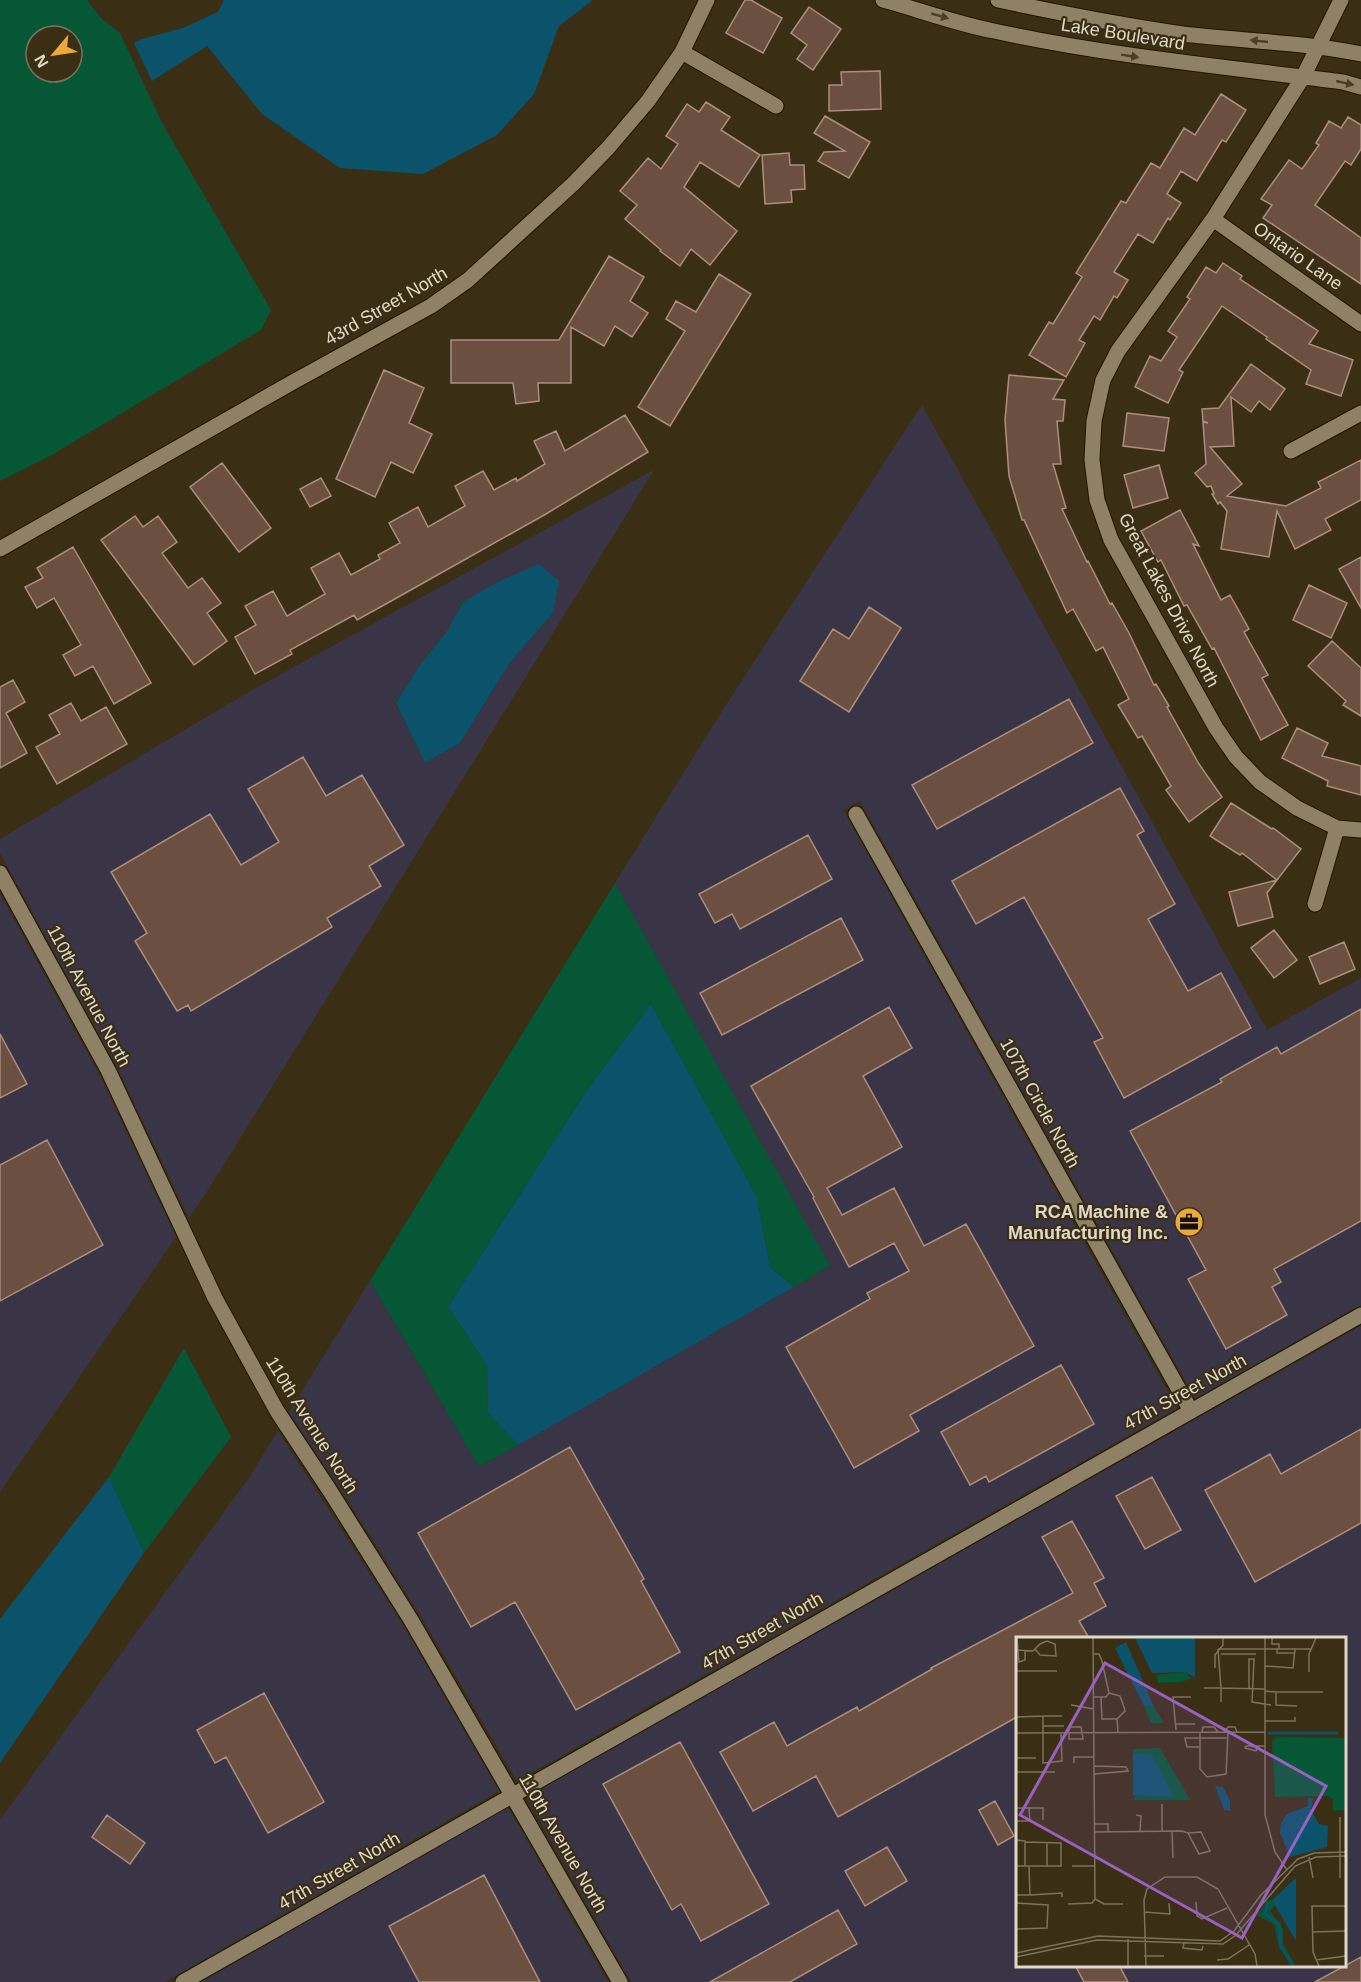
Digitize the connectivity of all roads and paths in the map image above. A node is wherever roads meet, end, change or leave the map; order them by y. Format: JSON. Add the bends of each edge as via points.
{"nodes":[{"id":1,"x":707,"y":0,"type":"edge"},
{"id":2,"x":884,"y":0,"type":"edge"},
{"id":3,"x":998,"y":0,"type":"edge"},
{"id":4,"x":1341,"y":0,"type":"edge"},
{"id":5,"x":1318,"y":47,"type":"junction"},
{"id":6,"x":682,"y":52,"type":"junction"},
{"id":7,"x":1361,"y":54,"type":"edge"},
{"id":8,"x":1303,"y":77,"type":"junction"},
{"id":9,"x":1361,"y":87,"type":"edge"},
{"id":10,"x":776,"y":106,"type":"dead end"},
{"id":11,"x":1213,"y":219,"type":"junction"},
{"id":12,"x":1361,"y":324,"type":"edge"},
{"id":13,"x":1361,"y":413,"type":"edge"},
{"id":14,"x":1291,"y":451,"type":"dead end"},
{"id":15,"x":0,"y":549,"type":"edge"},
{"id":16,"x":856,"y":814,"type":"dead end"},
{"id":17,"x":1337,"y":828,"type":"junction"},
{"id":18,"x":1361,"y":830,"type":"edge"},
{"id":19,"x":0,"y":873,"type":"edge"},
{"id":20,"x":1315,"y":904,"type":"dead end"},
{"id":21,"x":1361,"y":1315,"type":"edge"},
{"id":22,"x":1191,"y":1411,"type":"junction"},
{"id":23,"x":513,"y":1794,"type":"junction"},
{"id":24,"x":183,"y":1982,"type":"edge"},
{"id":25,"x":620,"y":1982,"type":"edge"}],
"edges":[{"from":1,"to":6,"type":"street","name":"43rd Street North"},
{"from":2,"to":8,"type":"street","name":"Lake Boulevard","one_way":true,"via":[[991,31],[1086,49]]},
{"from":5,"to":3,"type":"street","name":"Lake Boulevard","one_way":true,"via":[[1184,34]]},
{"from":4,"to":5,"type":"street","name":"Great Lakes Drive North"},
{"from":5,"to":7,"type":"street","name":"Lake Boulevard"},
{"from":5,"to":8,"type":"street","name":"Great Lakes Drive North"},
{"from":6,"to":10,"type":"street"},
{"from":6,"to":15,"type":"street","name":"43rd Street North","via":[[608,148],[468,280],[431,306]]},
{"from":8,"to":9,"type":"street","name":"Lake Boulevard","one_way":true},
{"from":8,"to":11,"type":"street","name":"Great Lakes Drive North"},
{"from":11,"to":12,"type":"street","name":"Ontario Lane"},
{"from":11,"to":17,"type":"street","name":"Great Lakes Drive North","via":[[1118,351],[1103,380],[1094,421],[1092,460],[1097,500],[1111,540],[1236,757],[1260,782],[1297,808]]},
{"from":13,"to":14,"type":"street"},
{"from":16,"to":22,"type":"street","name":"107th Circle North"},
{"from":17,"to":18,"type":"street","name":"Great Lakes Drive North"},
{"from":17,"to":20,"type":"street"},
{"from":19,"to":23,"type":"street","name":"110th Avenue North","via":[[108,1070],[215,1298],[277,1411],[411,1620]]},
{"from":21,"to":22,"type":"street","name":"47th Street North"},
{"from":22,"to":23,"type":"street","name":"47th Street North"},
{"from":23,"to":24,"type":"street","name":"47th Street North"},
{"from":23,"to":25,"type":"street","name":"110th Avenue North"}]}
